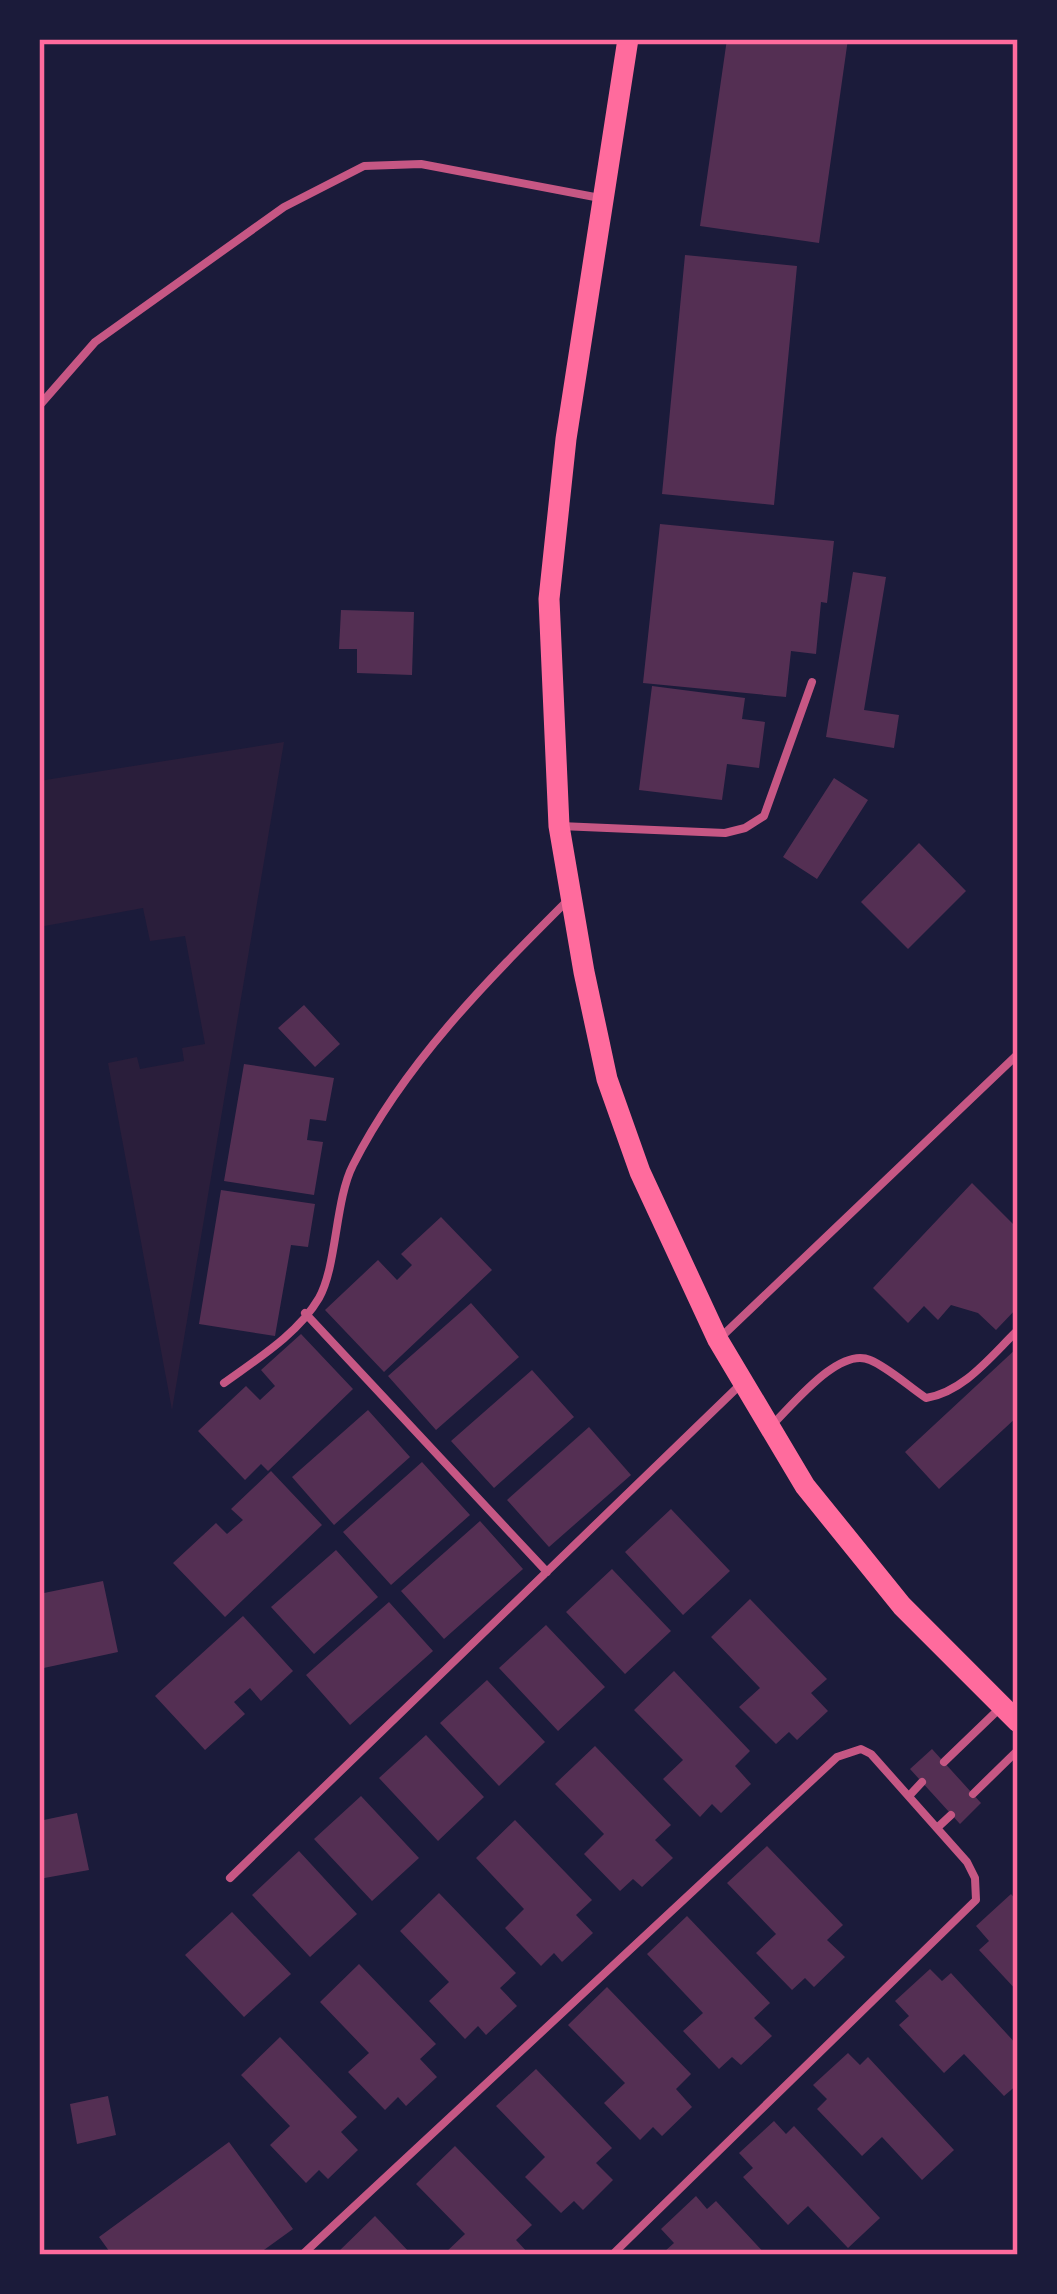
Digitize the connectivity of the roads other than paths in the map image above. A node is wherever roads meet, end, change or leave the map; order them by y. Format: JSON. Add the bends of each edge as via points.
{"nodes":[{"id":1,"x":628,"y":39,"type":"edge"},
{"id":2,"x":603,"y":199,"type":"junction"},
{"id":3,"x":39,"y":406,"type":"edge"},
{"id":4,"x":812,"y":682,"type":"dead end"},
{"id":5,"x":559,"y":826,"type":"junction"},
{"id":6,"x":571,"y":897,"type":"junction"},
{"id":7,"x":1018,"y":1054,"type":"edge"},
{"id":8,"x":305,"y":1313,"type":"junction"},
{"id":9,"x":1018,"y":1330,"type":"edge"},
{"id":10,"x":718,"y":1340,"type":"junction"},
{"id":11,"x":743,"y":1381,"type":"junction"},
{"id":12,"x":224,"y":1383,"type":"dead end"},
{"id":13,"x":770,"y":1427,"type":"junction"},
{"id":14,"x":547,"y":1572,"type":"junction"},
{"id":15,"x":1010,"y":1714,"type":"edge"},
{"id":16,"x":1018,"y":1750,"type":"edge"},
{"id":17,"x":944,"y":1762,"type":"dead end"},
{"id":18,"x":922,"y":1783,"type":"dead end"},
{"id":19,"x":973,"y":1793,"type":"dead end"},
{"id":20,"x":908,"y":1796,"type":"junction"},
{"id":21,"x":951,"y":1815,"type":"dead end"},
{"id":22,"x":937,"y":1828,"type":"junction"},
{"id":23,"x":230,"y":1878,"type":"dead end"},
{"id":24,"x":302,"y":2255,"type":"edge"},
{"id":25,"x":612,"y":2255,"type":"edge"}],
"edges":[{"from":1,"to":2,"type":"main road"},
{"from":2,"to":3,"type":"lane","via":[[421,164],[364,166],[284,207],[95,342]]},
{"from":2,"to":5,"type":"main road","via":[[549,598]]},
{"from":4,"to":5,"type":"lane","via":[[764,816],[746,828]]},
{"from":5,"to":6,"type":"main road"},
{"from":6,"to":8,"type":"lane","via":[[472,996],[386,1112],[351,1168],[320,1297]]},
{"from":6,"to":10,"type":"main road","via":[[607,1079],[640,1172]]},
{"from":7,"to":10,"type":"lane"},
{"from":8,"to":12,"type":"lane"},
{"from":8,"to":14,"type":"lane"},
{"from":9,"to":13,"type":"lane","via":[[939,1396],[926,1398],[868,1358],[835,1364]]},
{"from":10,"to":11,"type":"main road"},
{"from":11,"to":13,"type":"main road"},
{"from":11,"to":14,"type":"lane"},
{"from":13,"to":15,"type":"main road","via":[[805,1486],[902,1606]]},
{"from":14,"to":23,"type":"lane"},
{"from":15,"to":17,"type":"lane"},
{"from":16,"to":19,"type":"lane"},
{"from":18,"to":20,"type":"lane"},
{"from":20,"to":22,"type":"lane"},
{"from":20,"to":24,"type":"lane","via":[[871,1754],[837,1757]]},
{"from":21,"to":22,"type":"lane"},
{"from":22,"to":25,"type":"lane","via":[[967,1862],[976,1900]]}]}
